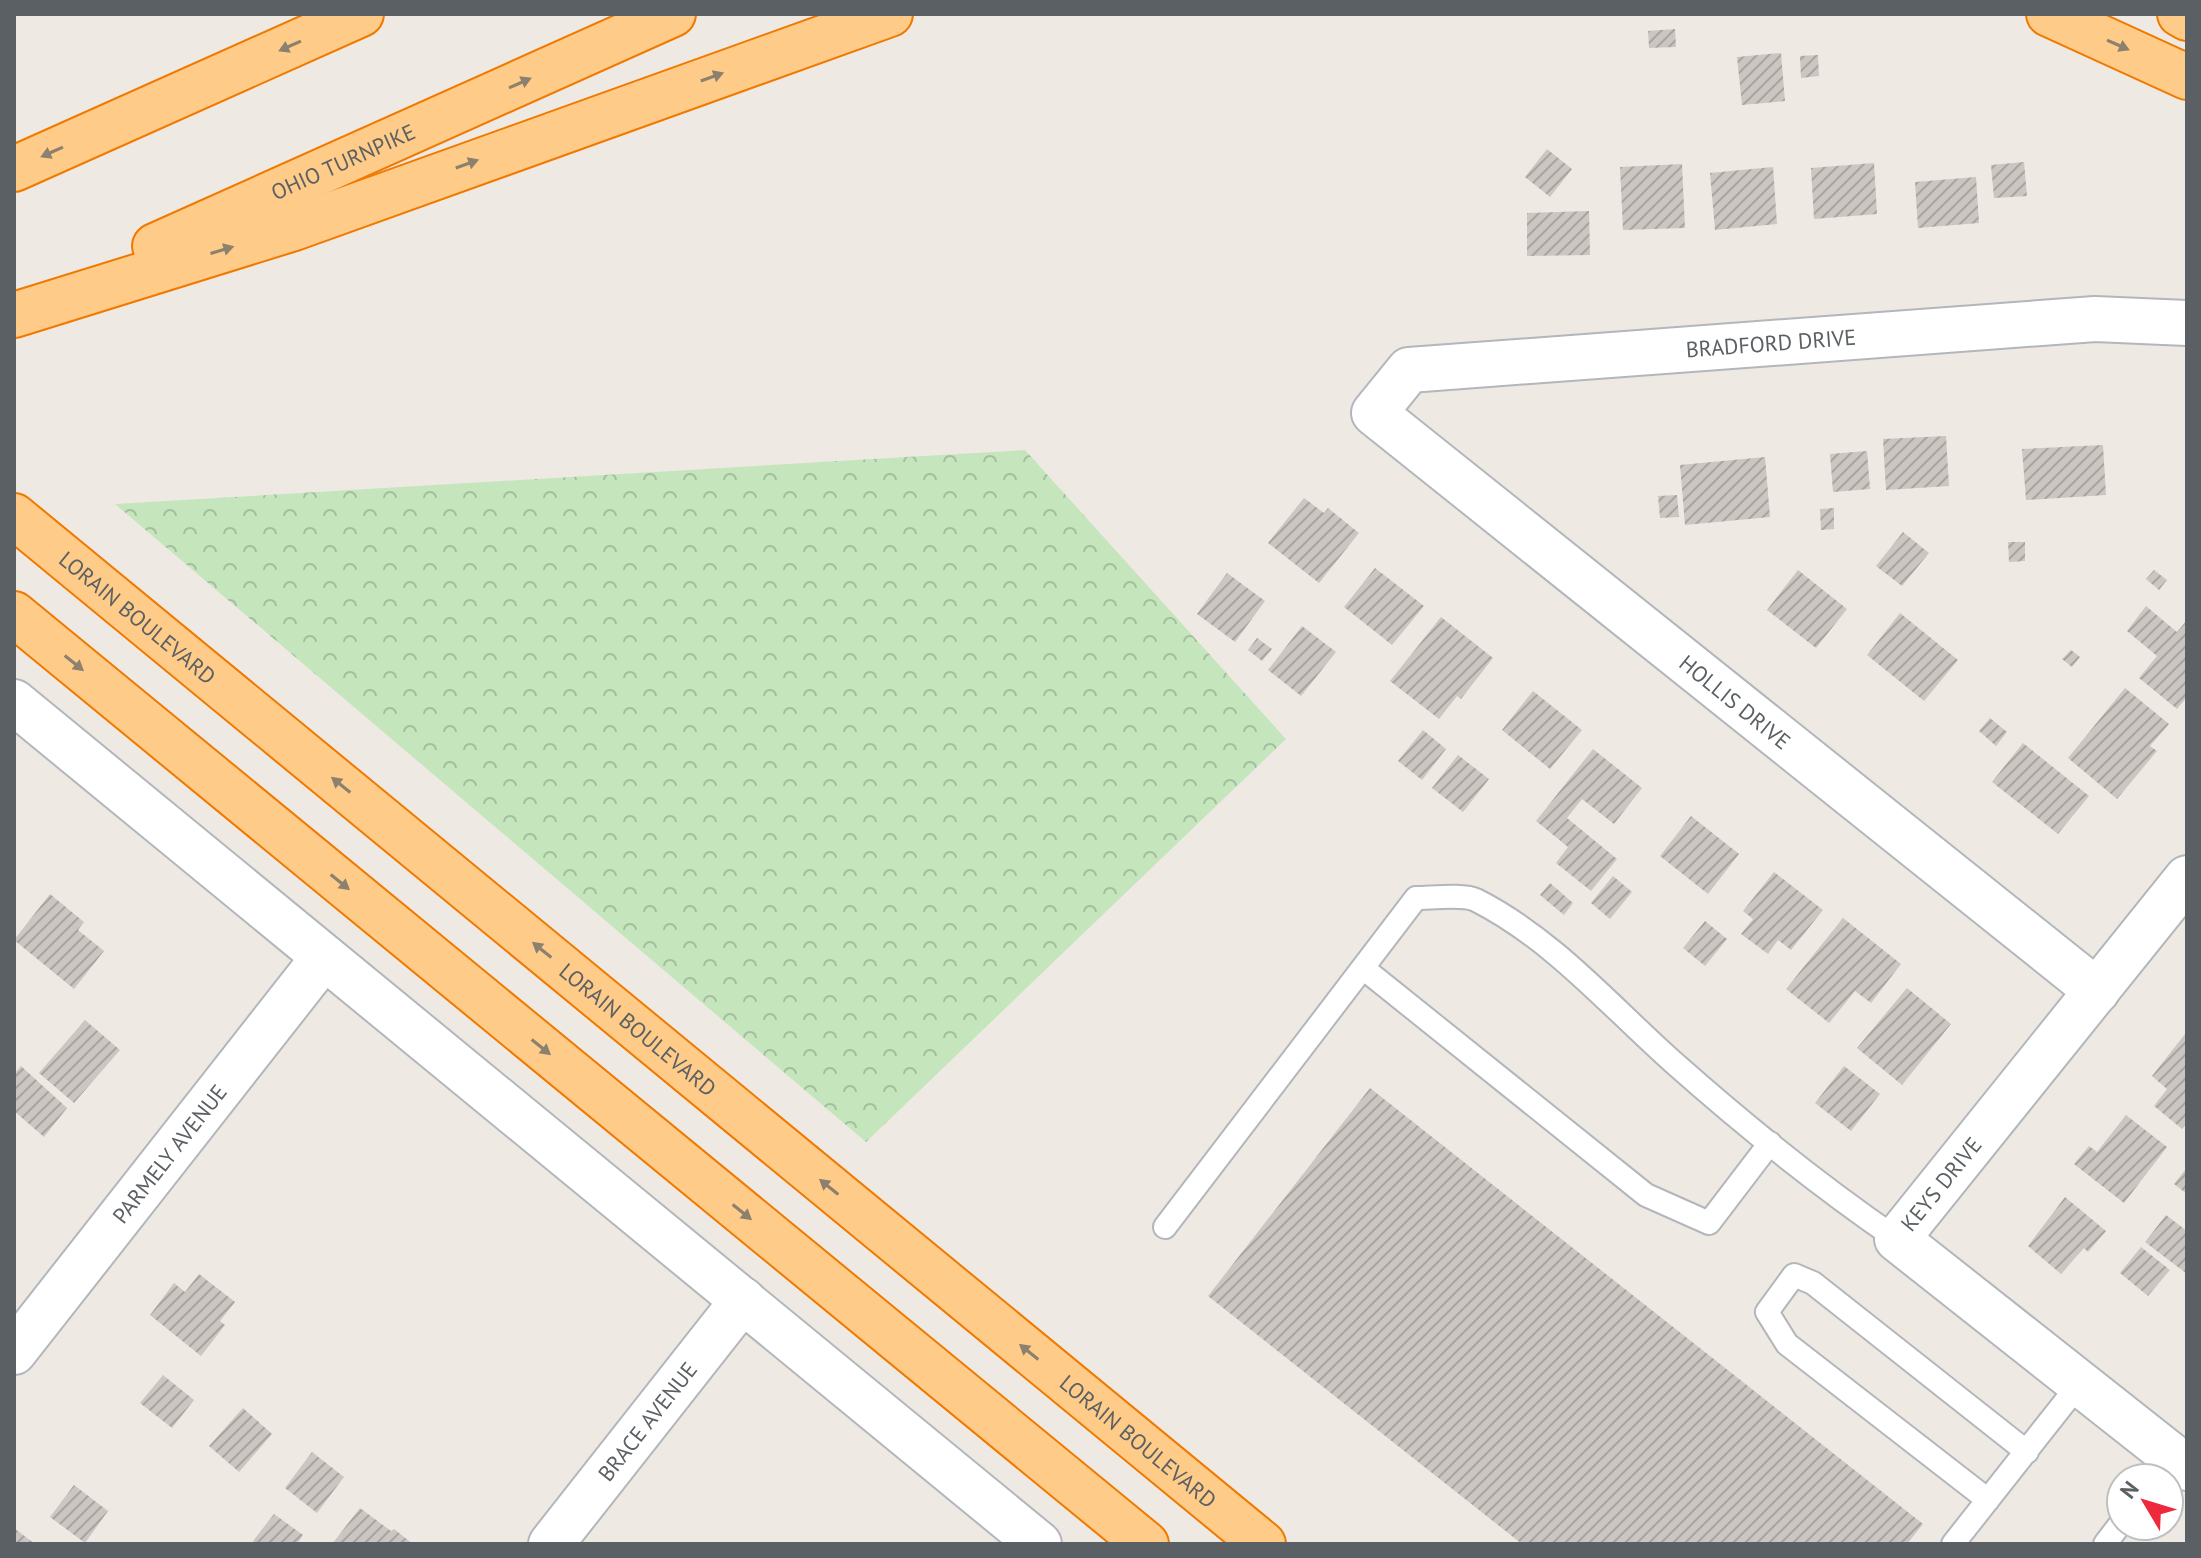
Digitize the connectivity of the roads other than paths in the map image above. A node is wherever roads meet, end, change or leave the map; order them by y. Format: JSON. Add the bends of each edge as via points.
{"nodes":[{"id":1,"x":361,"y":14,"type":"edge"},
{"id":2,"x":673,"y":14,"type":"edge"},
{"id":3,"x":890,"y":14,"type":"edge"},
{"id":4,"x":2049,"y":14,"type":"edge"},
{"id":5,"x":2180,"y":14,"type":"edge"},
{"id":6,"x":2187,"y":18,"type":"edge"},
{"id":7,"x":2187,"y":77,"type":"edge"},
{"id":8,"x":14,"y":169,"type":"edge"},
{"id":9,"x":14,"y":309,"type":"edge"},
{"id":10,"x":14,"y":315,"type":"edge"},
{"id":11,"x":2187,"y":323,"type":"edge"},
{"id":12,"x":1374,"y":413,"type":"joint"},
{"id":13,"x":14,"y":516,"type":"edge"},
{"id":14,"x":14,"y":614,"type":"edge"},
{"id":15,"x":14,"y":702,"type":"edge"},
{"id":16,"x":2187,"y":878,"type":"edge"},
{"id":17,"x":324,"y":957,"type":"junction"},
{"id":18,"x":1363,"y":968,"type":"junction"},
{"id":19,"x":2097,"y":991,"type":"junction"},
{"id":20,"x":1770,"y":1143,"type":"junction"},
{"id":21,"x":1165,"y":1227,"type":"dead end"},
{"id":22,"x":1897,"y":1239,"type":"junction"},
{"id":23,"x":743,"y":1300,"type":"junction"},
{"id":24,"x":14,"y":1352,"type":"edge"},
{"id":25,"x":2080,"y":1383,"type":"junction"},
{"id":26,"x":2027,"y":1452,"type":"junction"},
{"id":27,"x":2166,"y":1462,"type":"edge"},
{"id":28,"x":1988,"y":1500,"type":"junction"},
{"id":29,"x":551,"y":1544,"type":"edge"},
{"id":30,"x":1039,"y":1544,"type":"edge"},
{"id":31,"x":1146,"y":1544,"type":"edge"},
{"id":32,"x":1263,"y":1544,"type":"edge"},
{"id":33,"x":1953,"y":1544,"type":"edge"}],
"edges":[{"from":1,"to":8,"type":"highway","one_way":true},
{"from":9,"to":2,"type":"highway","name":"OHIO TURNPIKE","one_way":true},
{"from":10,"to":3,"type":"highway","one_way":true,"via":[[294,228]]},
{"from":4,"to":7,"type":"highway","one_way":true},
{"from":5,"to":6,"type":"highway"},
{"from":11,"to":12,"type":"street","name":"BRADFORD DRIVE","via":[[2095,319],[1409,370]]},
{"from":12,"to":19,"type":"street","name":"HOLLIS DRIVE"},
{"from":32,"to":13,"type":"highway","name":"LORAIN BOULEVARD","one_way":true},
{"from":14,"to":31,"type":"highway","one_way":true},
{"from":15,"to":17,"type":"street"},
{"from":16,"to":19,"type":"street","name":"KEYS DRIVE"},
{"from":17,"to":23,"type":"street"},
{"from":17,"to":24,"type":"street","name":"PARMELY AVENUE"},
{"from":18,"to":20,"type":"lane","via":[[1416,898],[1473,898],[1547,945]]},
{"from":18,"to":20,"type":"lane","via":[[1646,1195],[1709,1223]]},
{"from":18,"to":21,"type":"lane"},
{"from":19,"to":22,"type":"street","name":"KEYS DRIVE"},
{"from":20,"to":22,"type":"lane","via":[[1832,1195]]},
{"from":22,"to":25,"type":"street","name":"KEYS DRIVE"},
{"from":23,"to":29,"type":"street","name":"BRACE AVENUE"},
{"from":23,"to":30,"type":"street"},
{"from":25,"to":26,"type":"lane"},
{"from":25,"to":27,"type":"street","name":"KEYS DRIVE"},
{"from":26,"to":28,"type":"lane"},
{"from":26,"to":28,"type":"lane","via":[[1813,1283],[1794,1275],[1767,1312],[1787,1344]]},
{"from":28,"to":33,"type":"lane"}]}
